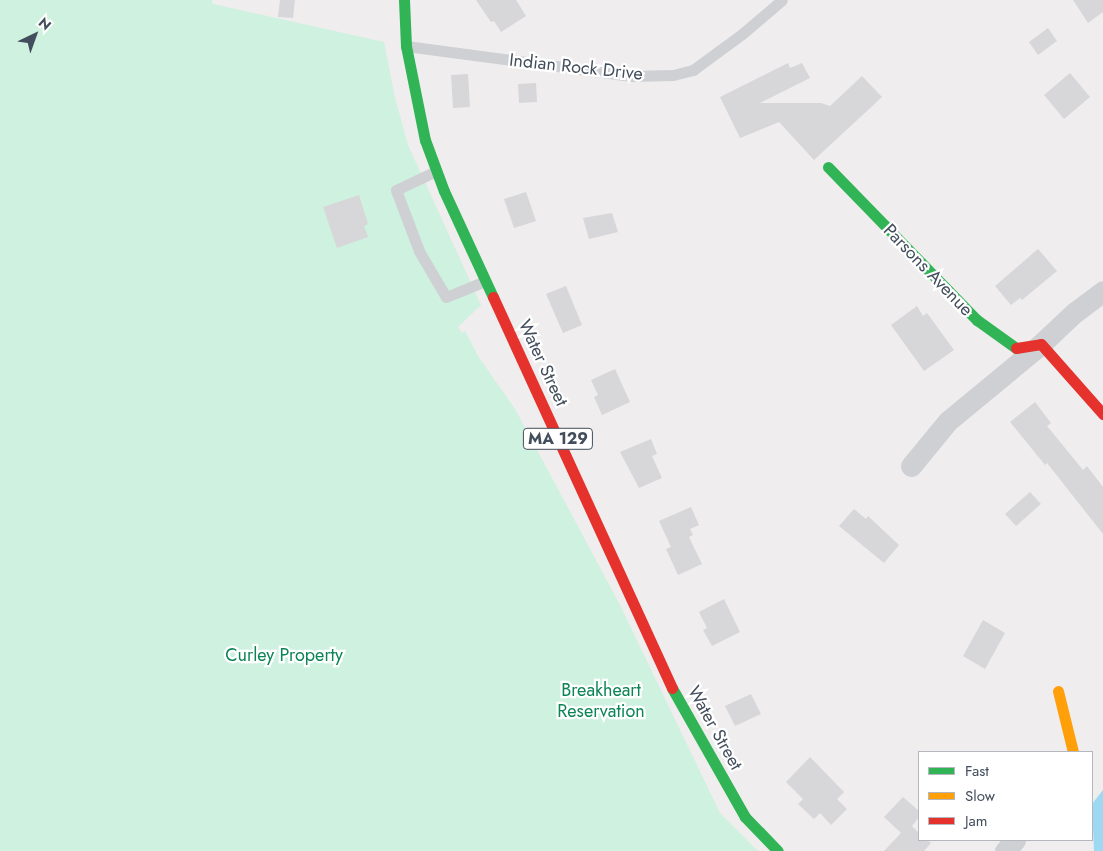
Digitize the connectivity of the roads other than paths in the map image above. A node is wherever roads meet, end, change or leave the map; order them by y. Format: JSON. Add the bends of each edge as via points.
{"nodes":[{"id":1,"x":404,"y":0,"type":"edge"},
{"id":2,"x":782,"y":0,"type":"edge"},
{"id":3,"x":406,"y":46,"type":"junction"},
{"id":4,"x":828,"y":167,"type":"dead end"},
{"id":5,"x":436,"y":171,"type":"junction"},
{"id":6,"x":484,"y":281,"type":"junction"},
{"id":7,"x":1103,"y":291,"type":"edge"},
{"id":8,"x":1041,"y":344,"type":"junction"},
{"id":9,"x":1103,"y":414,"type":"edge"},
{"id":10,"x":911,"y":466,"type":"dead end"},
{"id":11,"x":1058,"y":691,"type":"dead end"},
{"id":12,"x":1073,"y":751,"type":"edge"},
{"id":13,"x":1014,"y":841,"type":"edge"},
{"id":14,"x":778,"y":851,"type":"edge"},
{"id":15,"x":1005,"y":851,"type":"edge"}],
"edges":[{"from":1,"to":3,"type":"main road","name":"Water Street","number":"MA 129"},
{"from":2,"to":3,"type":"lane","name":"Indian Rock Drive","via":[[693,70],[673,75],[631,76]]},
{"from":3,"to":5,"type":"main road","name":"Water Street","number":"MA 129","via":[[419,116]]},
{"from":4,"to":8,"type":"main road","name":"Parsons Avenue","via":[[977,320],[1015,348]]},
{"from":5,"to":6,"type":"main road","name":"Water Street","number":"MA 129"},
{"from":5,"to":6,"type":"lane","via":[[396,190],[419,251],[446,296]]},
{"from":6,"to":14,"type":"main road","name":"Water Street","number":"MA 129","via":[[678,702],[745,817]]},
{"from":7,"to":8,"type":"street","via":[[1074,312]]},
{"from":8,"to":9,"type":"main road"},
{"from":8,"to":10,"type":"street","via":[[948,421]]},
{"from":11,"to":12,"type":"main road"},
{"from":13,"to":15,"type":"street"}]}
